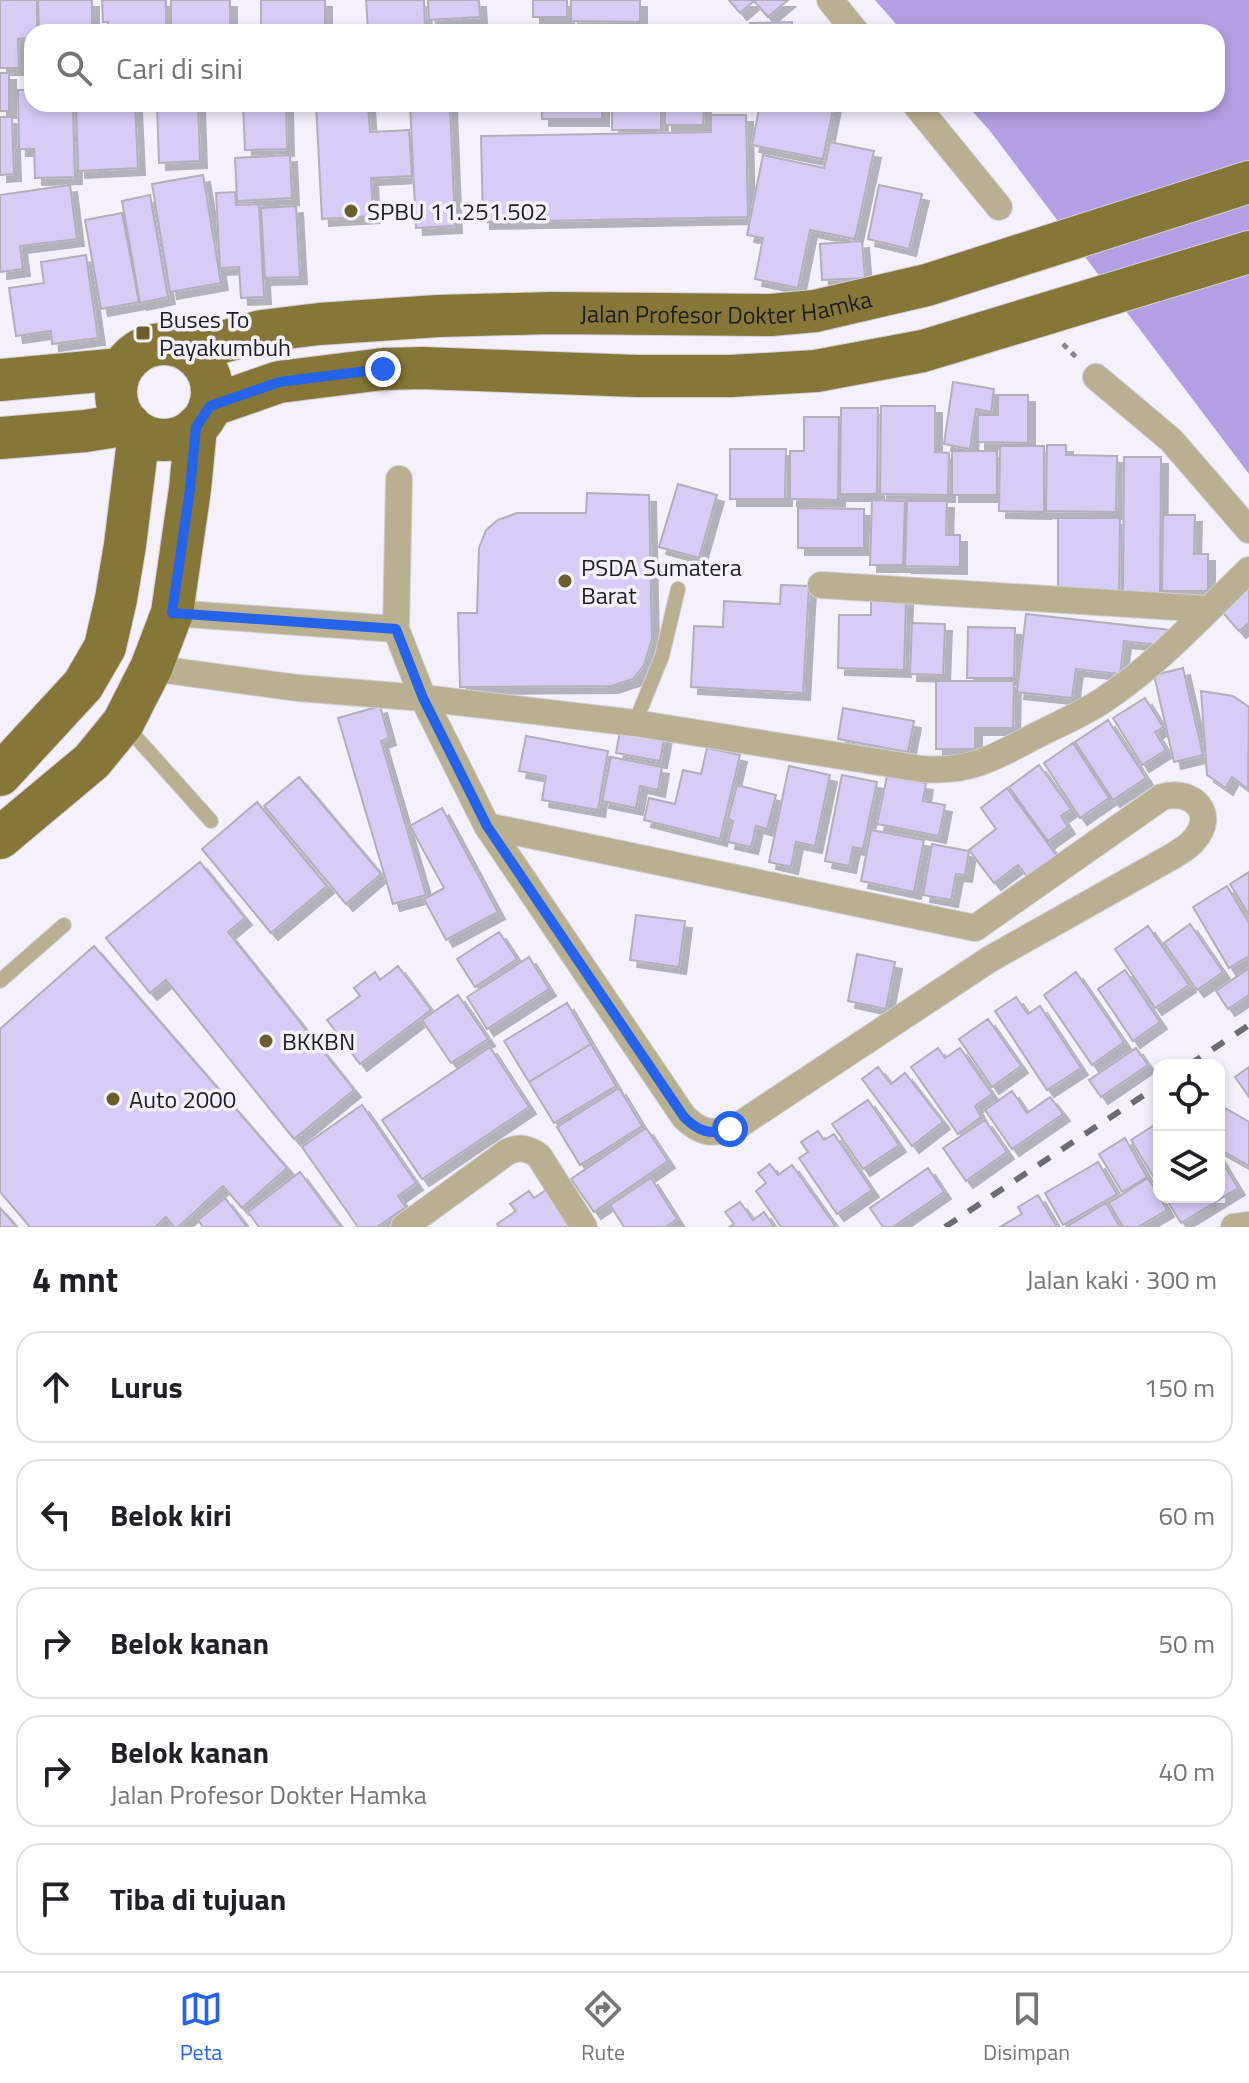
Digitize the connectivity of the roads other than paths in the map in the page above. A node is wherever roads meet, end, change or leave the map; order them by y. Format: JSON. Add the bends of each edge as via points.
{"nodes":[{"id":1,"x":830,"y":0,"type":"edge"},
{"id":2,"x":850,"y":24,"type":"edge"},
{"id":3,"x":922,"y":112,"type":"edge"},
{"id":4,"x":1249,"y":182,"type":"edge"},
{"id":5,"x":999,"y":207,"type":"dead end"},
{"id":6,"x":1249,"y":252,"type":"edge"},
{"id":7,"x":190,"y":351,"type":"junction"},
{"id":8,"x":121,"y":369,"type":"junction"},
{"id":9,"x":1096,"y":377,"type":"road end"},
{"id":10,"x":0,"y":380,"type":"edge"},
{"id":11,"x":203,"y":416,"type":"junction"},
{"id":12,"x":134,"y":428,"type":"junction"},
{"id":13,"x":0,"y":438,"type":"edge"},
{"id":14,"x":399,"y":479,"type":"dead end"},
{"id":15,"x":1249,"y":530,"type":"edge"},
{"id":16,"x":1249,"y":570,"type":"edge"},
{"id":17,"x":821,"y":585,"type":"dead end"},
{"id":18,"x":678,"y":589,"type":"dead end"},
{"id":19,"x":1208,"y":609,"type":"junction"},
{"id":20,"x":172,"y":613,"type":"junction"},
{"id":21,"x":396,"y":629,"type":"junction"},
{"id":22,"x":151,"y":668,"type":"junction"},
{"id":23,"x":423,"y":698,"type":"junction"},
{"id":24,"x":123,"y":723,"type":"junction"},
{"id":25,"x":635,"y":723,"type":"junction"},
{"id":26,"x":0,"y":775,"type":"edge"},
{"id":27,"x":211,"y":821,"type":"dead end"},
{"id":28,"x":487,"y":826,"type":"junction"},
{"id":29,"x":0,"y":838,"type":"edge"},
{"id":30,"x":64,"y":925,"type":"dead end"},
{"id":31,"x":975,"y":928,"type":"junction"},
{"id":32,"x":990,"y":959,"type":"junction"},
{"id":33,"x":0,"y":981,"type":"edge"},
{"id":34,"x":1249,"y":1225,"type":"edge"},
{"id":35,"x":404,"y":1227,"type":"edge"},
{"id":36,"x":584,"y":1227,"type":"edge"},
{"id":37,"x":1234,"y":1227,"type":"edge"}],
"edges":[{"from":1,"to":2,"type":"street"},
{"from":3,"to":5,"type":"street"},
{"from":4,"to":7,"type":"main road","name":"Jalan Profesor Dokter Hamka","via":[[927,285],[815,311],[438,316],[262,331]]},
{"from":6,"to":11,"type":"main road","via":[[923,351],[816,371],[637,376],[383,369],[279,382]]},
{"from":7,"to":8,"type":"main road","via":[[152,345]]},
{"from":7,"to":11,"type":"main road","via":[[211,381]]},
{"from":8,"to":10,"type":"main road"},
{"from":8,"to":12,"type":"main road","via":[[116,399]]},
{"from":9,"to":15,"type":"street","via":[[1171,440]]},
{"from":11,"to":12,"type":"main road","via":[[169,439],[158,440]]},
{"from":11,"to":20,"type":"main road"},
{"from":12,"to":13,"type":"main road"},
{"from":12,"to":26,"type":"main road","via":[[125,545],[105,647],[83,685]]},
{"from":14,"to":21,"type":"street"},
{"from":16,"to":19,"type":"street"},
{"from":17,"to":19,"type":"street"},
{"from":18,"to":25,"type":"lane","via":[[662,656]]},
{"from":19,"to":25,"type":"street","via":[[1149,667],[1101,702],[964,769],[922,769]]},
{"from":20,"to":21,"type":"street"},
{"from":20,"to":22,"type":"main road"},
{"from":21,"to":23,"type":"street"},
{"from":22,"to":23,"type":"street"},
{"from":22,"to":24,"type":"main road"},
{"from":23,"to":25,"type":"street"},
{"from":23,"to":28,"type":"street"},
{"from":24,"to":27,"type":"lane"},
{"from":24,"to":29,"type":"main road","via":[[92,761]]},
{"from":28,"to":31,"type":"street"},
{"from":28,"to":32,"type":"street","via":[[684,1117],[708,1133],[736,1127]]},
{"from":30,"to":33,"type":"lane"},
{"from":31,"to":32,"type":"street"},
{"from":31,"to":32,"type":"street","via":[[1162,797],[1185,795],[1199,804],[1200,829],[1181,850]]},
{"from":34,"to":37,"type":"street"},
{"from":35,"to":36,"type":"street","via":[[519,1148],[539,1156]]}]}
